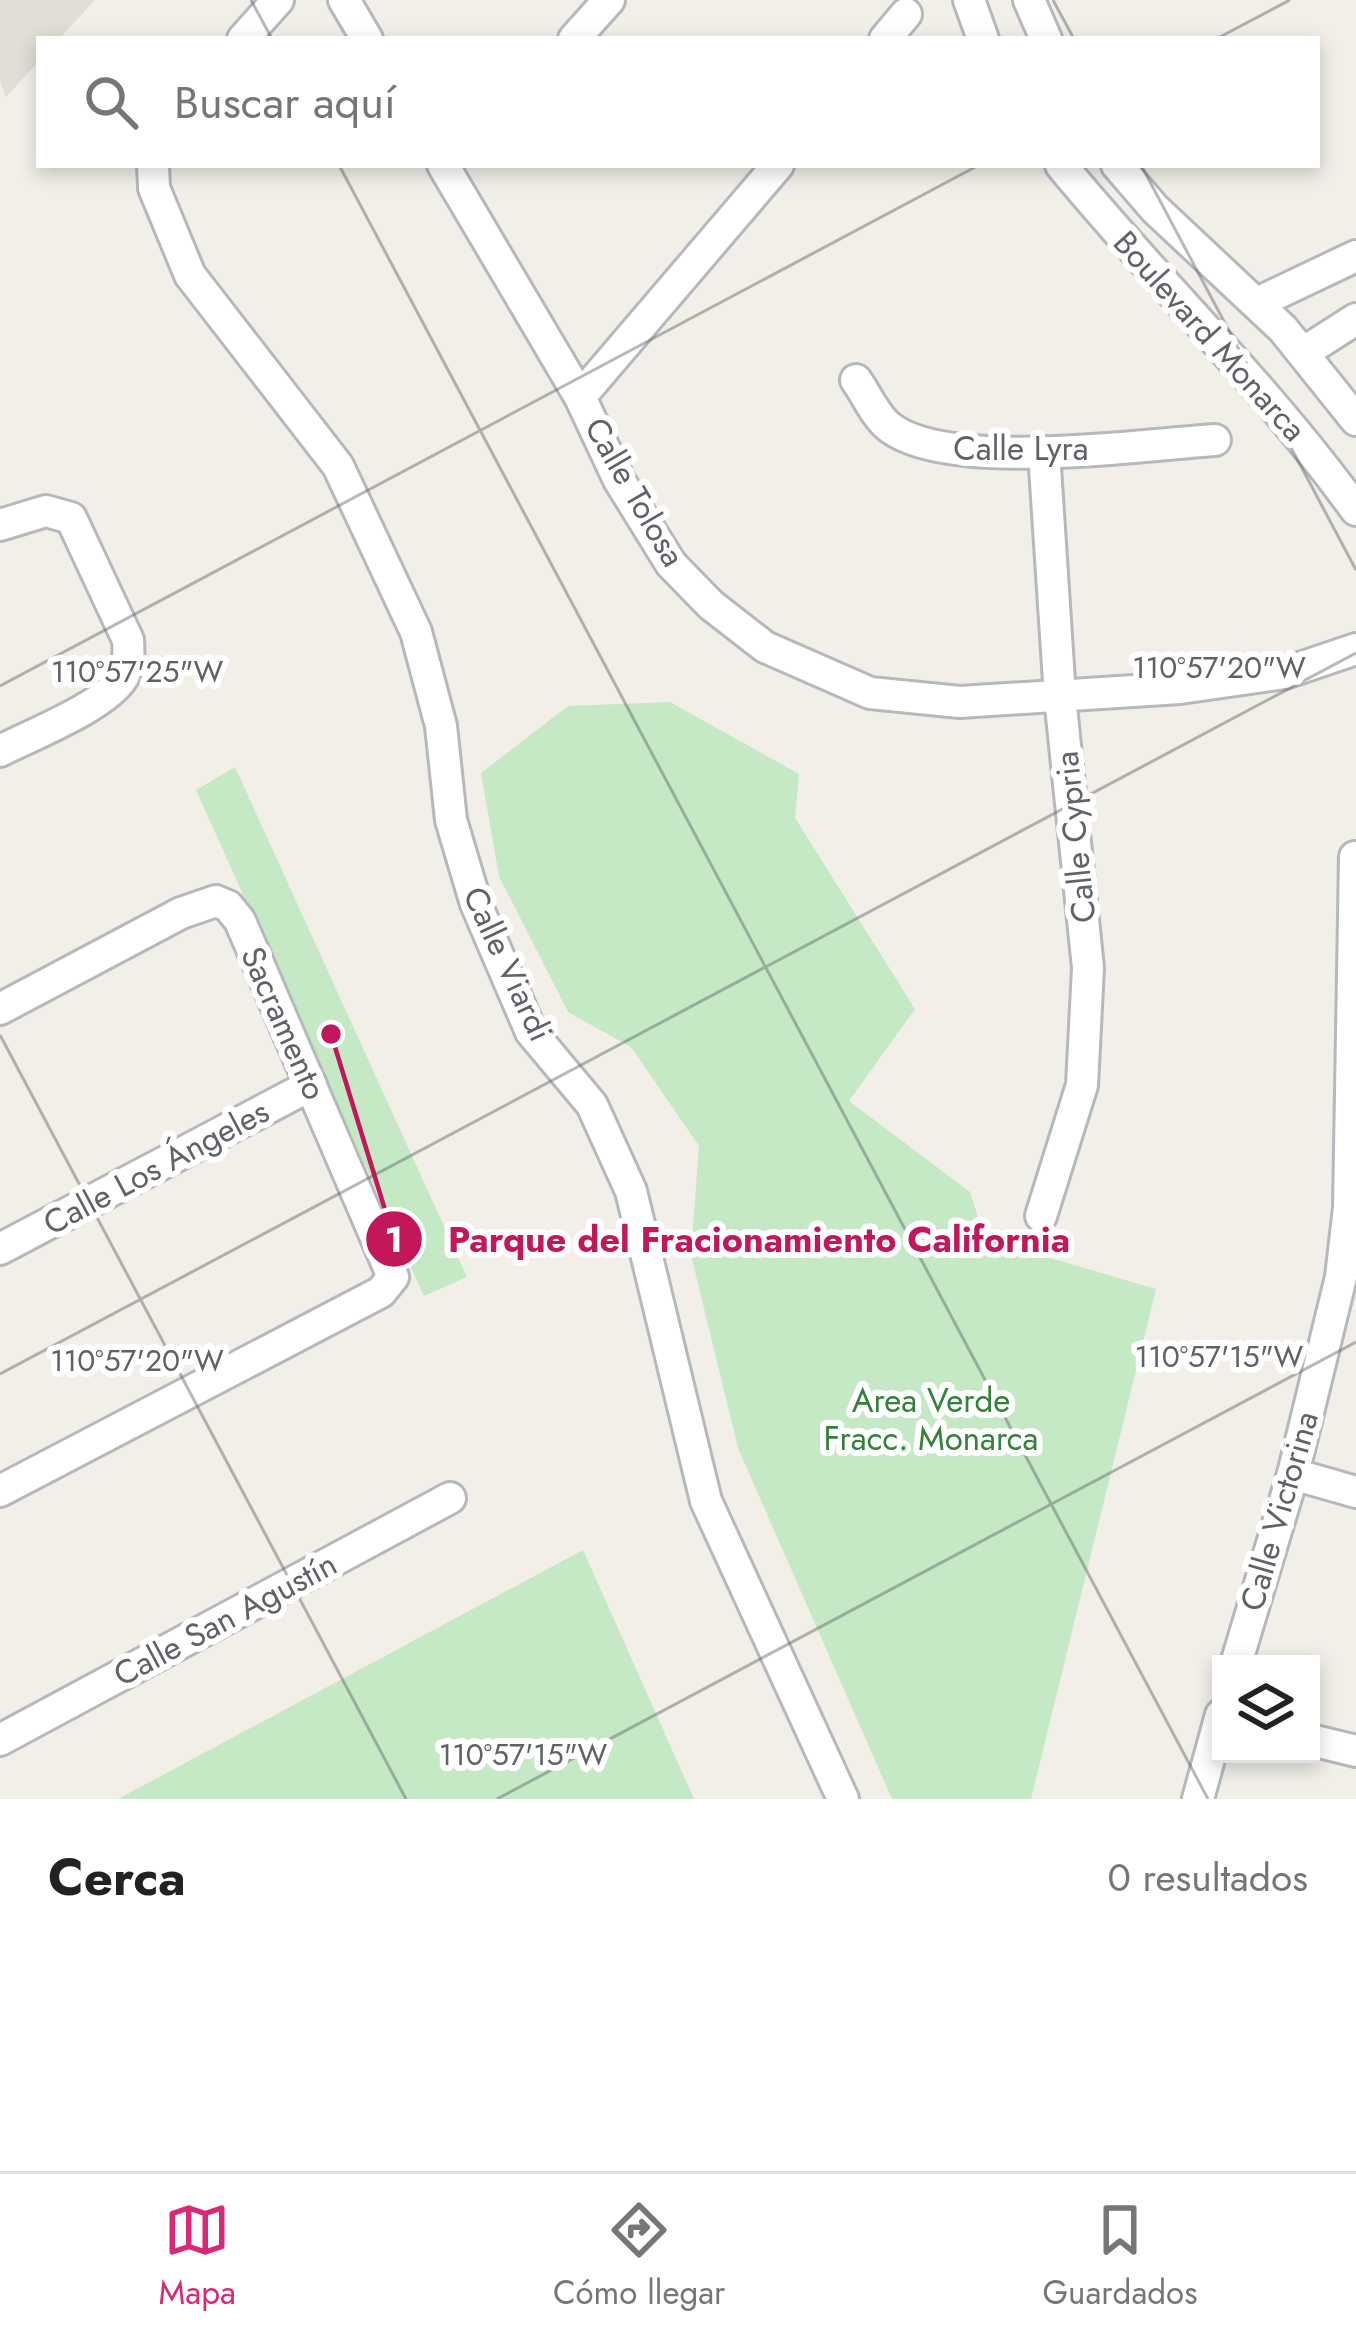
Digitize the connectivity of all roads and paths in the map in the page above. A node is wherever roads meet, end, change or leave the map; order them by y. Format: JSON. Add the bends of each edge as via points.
{"nodes":[{"id":1,"x":278,"y":0,"type":"edge"},
{"id":2,"x":344,"y":0,"type":"edge"},
{"id":3,"x":609,"y":0,"type":"edge"},
{"id":4,"x":969,"y":0,"type":"edge"},
{"id":5,"x":1029,"y":0,"type":"edge"},
{"id":6,"x":906,"y":14,"type":"dead end"},
{"id":7,"x":246,"y":36,"type":"edge"},
{"id":8,"x":365,"y":36,"type":"edge"},
{"id":9,"x":577,"y":36,"type":"edge"},
{"id":10,"x":888,"y":36,"type":"edge"},
{"id":11,"x":982,"y":36,"type":"edge"},
{"id":12,"x":1045,"y":36,"type":"edge"},
{"id":13,"x":153,"y":168,"type":"edge"},
{"id":14,"x":775,"y":168,"type":"edge"},
{"id":15,"x":1063,"y":168,"type":"edge"},
{"id":16,"x":1120,"y":168,"type":"edge"},
{"id":17,"x":452,"y":170,"type":"edge"},
{"id":18,"x":1356,"y":256,"type":"edge"},
{"id":19,"x":1257,"y":303,"type":"junction"},
{"id":20,"x":1356,"y":319,"type":"edge"},
{"id":21,"x":1303,"y":353,"type":"junction"},
{"id":22,"x":856,"y":380,"type":"dead end"},
{"id":23,"x":580,"y":397,"type":"junction"},
{"id":24,"x":1356,"y":421,"type":"edge"},
{"id":25,"x":1215,"y":440,"type":"dead end"},
{"id":26,"x":1044,"y":452,"type":"junction"},
{"id":27,"x":1356,"y":510,"type":"edge"},
{"id":28,"x":0,"y":525,"type":"edge"},
{"id":29,"x":1356,"y":649,"type":"edge"},
{"id":30,"x":1060,"y":697,"type":"junction"},
{"id":31,"x":0,"y":751,"type":"edge"},
{"id":32,"x":1355,"y":857,"type":"edge"},
{"id":33,"x":0,"y":1010,"type":"edge"},
{"id":34,"x":311,"y":1085,"type":"junction"},
{"id":35,"x":1352,"y":1208,"type":"edge"},
{"id":36,"x":1041,"y":1216,"type":"dead end"},
{"id":37,"x":0,"y":1249,"type":"edge"},
{"id":38,"x":1293,"y":1474,"type":"junction"},
{"id":39,"x":0,"y":1491,"type":"edge"},
{"id":40,"x":1356,"y":1492,"type":"edge"},
{"id":41,"x":450,"y":1498,"type":"dead end"},
{"id":42,"x":1239,"y":1655,"type":"edge"},
{"id":43,"x":0,"y":1741,"type":"edge"},
{"id":44,"x":1320,"y":1742,"type":"edge"},
{"id":45,"x":1212,"y":1750,"type":"edge"},
{"id":46,"x":1356,"y":1750,"type":"edge"},
{"id":47,"x":843,"y":1799,"type":"edge"},
{"id":48,"x":1198,"y":1799,"type":"edge"}],
"edges":[{"from":1,"to":7,"type":"street"},
{"from":2,"to":8,"type":"street"},
{"from":3,"to":9,"type":"street"},
{"from":4,"to":11,"type":"street"},
{"from":5,"to":12,"type":"street"},
{"from":6,"to":10,"type":"street"},
{"from":13,"to":47,"type":"street","name":"Calle Viardi","via":[[190,275],[338,466],[416,632],[441,726],[451,820],[476,904],[531,1032],[592,1105],[631,1191],[706,1502]]},
{"from":14,"to":23,"type":"street"},
{"from":15,"to":27,"type":"street","name":"Boulevard Monarca","via":[[1306,440]]},
{"from":16,"to":19,"type":"street","name":"Boulevard Monarca"},
{"from":17,"to":23,"type":"street","name":"Calle Tolosa"},
{"from":18,"to":19,"type":"street"},
{"from":19,"to":21,"type":"street","name":"Boulevard Monarca"},
{"from":20,"to":21,"type":"street"},
{"from":21,"to":24,"type":"street","name":"Boulevard Monarca"},
{"from":22,"to":26,"type":"street","name":"Calle Lyra","via":[[887,425],[933,448]]},
{"from":23,"to":30,"type":"street","name":"Calle Tolosa","via":[[671,564],[765,647],[870,693],[960,702]]},
{"from":25,"to":26,"type":"street","name":"Calle Lyra"},
{"from":26,"to":30,"type":"street","name":"Calle Cypria"},
{"from":28,"to":31,"type":"street","via":[[46,511],[71,518],[128,640],[129,660],[103,697]]},
{"from":29,"to":30,"type":"street","name":"Calle Tolosa","via":[[1285,673]]},
{"from":30,"to":36,"type":"street","name":"Calle Cypria","via":[[1088,968],[1082,1085]]},
{"from":32,"to":35,"type":"street","name":"Calle Victorina"},
{"from":33,"to":34,"type":"street","name":"Sacramento","via":[[216,901],[240,921]]},
{"from":34,"to":37,"type":"street","name":"Calle Los Ángeles"},
{"from":34,"to":39,"type":"street","name":"Sacramento","via":[[390,1263],[389,1286]]},
{"from":35,"to":38,"type":"street","name":"Calle Victorina"},
{"from":38,"to":40,"type":"street"},
{"from":38,"to":42,"type":"street","name":"Calle Victorina"},
{"from":41,"to":43,"type":"street","name":"Calle San Agustín"},
{"from":44,"to":46,"type":"street"},
{"from":45,"to":48,"type":"street"}]}
